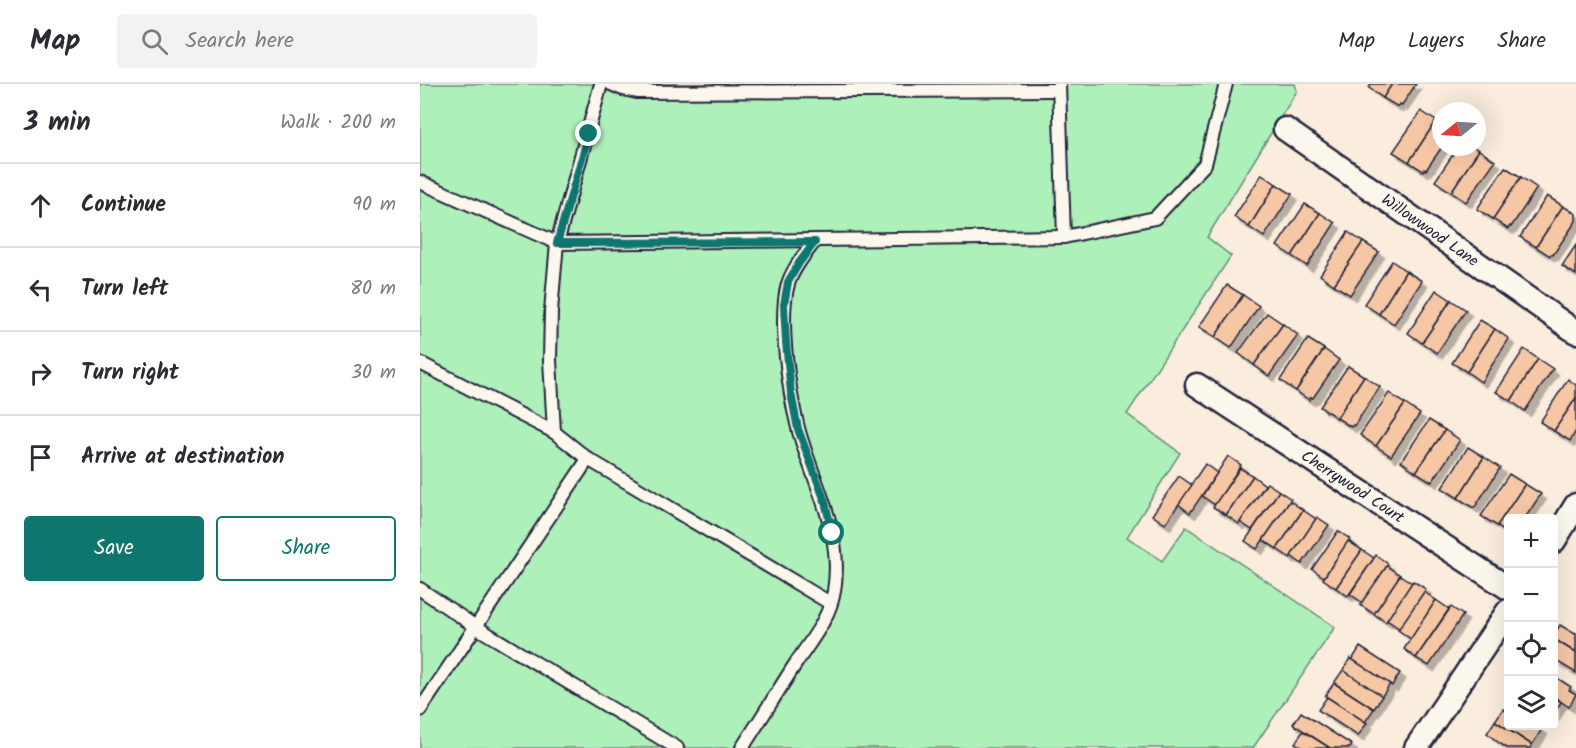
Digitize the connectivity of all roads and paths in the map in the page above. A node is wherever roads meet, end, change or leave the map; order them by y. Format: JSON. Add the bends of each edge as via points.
{"nodes":[{"id":1,"x":601,"y":84,"type":"edge"},
{"id":2,"x":611,"y":84,"type":"edge"},
{"id":3,"x":1226,"y":84,"type":"edge"},
{"id":4,"x":1059,"y":87,"type":"edge"},
{"id":5,"x":1285,"y":129,"type":"dead end"},
{"id":6,"x":420,"y":182,"type":"edge"},
{"id":7,"x":1064,"y":237,"type":"junction"},
{"id":8,"x":815,"y":242,"type":"junction"},
{"id":9,"x":557,"y":243,"type":"junction"},
{"id":10,"x":1576,"y":332,"type":"edge"},
{"id":11,"x":420,"y":363,"type":"edge"},
{"id":12,"x":1197,"y":385,"type":"dead end"},
{"id":13,"x":554,"y":432,"type":"junction"},
{"id":14,"x":588,"y":459,"type":"junction"},
{"id":15,"x":1576,"y":505,"type":"edge"},
{"id":16,"x":1558,"y":534,"type":"edge"},
{"id":17,"x":1504,"y":585,"type":"edge"},
{"id":18,"x":420,"y":589,"type":"edge"},
{"id":19,"x":830,"y":603,"type":"junction"},
{"id":20,"x":1504,"y":618,"type":"edge"},
{"id":21,"x":476,"y":627,"type":"junction"},
{"id":22,"x":420,"y":710,"type":"edge"},
{"id":23,"x":677,"y":748,"type":"edge"},
{"id":24,"x":742,"y":748,"type":"edge"},
{"id":25,"x":1416,"y":748,"type":"edge"}],
"edges":[{"from":1,"to":9,"type":"lane"},
{"from":2,"to":4,"type":"lane","via":[[637,92]]},
{"from":3,"to":7,"type":"lane","via":[[1205,164],[1155,219]]},
{"from":4,"to":7,"type":"lane"},
{"from":5,"to":10,"type":"street","name":"Willowwood Lane"},
{"from":6,"to":9,"type":"lane"},
{"from":7,"to":8,"type":"lane"},
{"from":8,"to":9,"type":"lane"},
{"from":8,"to":19,"type":"lane","via":[[788,282],[784,305],[798,429],[825,501],[832,533],[836,569]]},
{"from":9,"to":13,"type":"lane","via":[[550,360]]},
{"from":11,"to":13,"type":"lane"},
{"from":12,"to":17,"type":"street","name":"Cherrywood Court"},
{"from":13,"to":14,"type":"lane"},
{"from":14,"to":19,"type":"lane"},
{"from":14,"to":21,"type":"lane"},
{"from":15,"to":16,"type":"street"},
{"from":18,"to":21,"type":"lane"},
{"from":19,"to":24,"type":"lane","via":[[825,618]]},
{"from":20,"to":25,"type":"street"},
{"from":21,"to":22,"type":"lane"},
{"from":21,"to":23,"type":"lane"}]}
